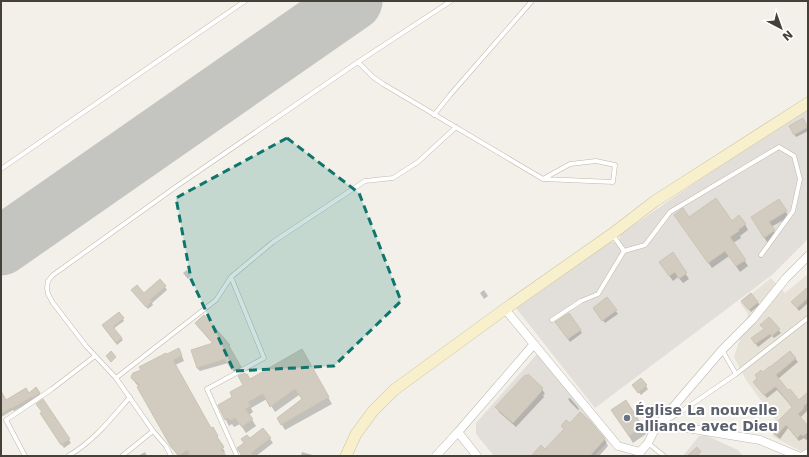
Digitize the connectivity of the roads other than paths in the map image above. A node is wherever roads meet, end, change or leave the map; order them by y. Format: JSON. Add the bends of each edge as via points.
{"nodes":[{"id":1,"x":245,"y":1,"type":"edge"},
{"id":2,"x":451,"y":1,"type":"edge"},
{"id":3,"x":532,"y":1,"type":"edge"},
{"id":4,"x":358,"y":62,"type":"junction"},
{"id":5,"x":808,"y":104,"type":"edge"},
{"id":6,"x":434,"y":115,"type":"junction"},
{"id":7,"x":456,"y":127,"type":"junction"},
{"id":8,"x":1,"y":169,"type":"edge"},
{"id":9,"x":543,"y":179,"type":"junction"},
{"id":10,"x":612,"y":234,"type":"junction"},
{"id":11,"x":624,"y":251,"type":"junction"},
{"id":12,"x":760,"y":255,"type":"dead end"},
{"id":13,"x":808,"y":256,"type":"edge"},
{"id":14,"x":231,"y":277,"type":"junction"},
{"id":15,"x":505,"y":309,"type":"junction"},
{"id":16,"x":808,"y":318,"type":"edge"},
{"id":17,"x":552,"y":320,"type":"dead end"},
{"id":18,"x":534,"y":344,"type":"junction"},
{"id":19,"x":722,"y":350,"type":"junction"},
{"id":20,"x":95,"y":356,"type":"junction"},
{"id":21,"x":736,"y":374,"type":"junction"},
{"id":22,"x":116,"y":378,"type":"junction"},
{"id":23,"x":130,"y":397,"type":"junction"},
{"id":24,"x":656,"y":427,"type":"junction"},
{"id":25,"x":153,"y":431,"type":"junction"},
{"id":26,"x":458,"y":432,"type":"junction"},
{"id":27,"x":648,"y":443,"type":"junction"},
{"id":28,"x":808,"y":452,"type":"edge"},
{"id":29,"x":640,"y":454,"type":"edge"},
{"id":30,"x":25,"y":456,"type":"edge"},
{"id":31,"x":68,"y":456,"type":"edge"},
{"id":32,"x":122,"y":456,"type":"edge"},
{"id":33,"x":171,"y":456,"type":"edge"},
{"id":34,"x":237,"y":456,"type":"edge"},
{"id":35,"x":346,"y":456,"type":"edge"},
{"id":36,"x":436,"y":456,"type":"edge"},
{"id":37,"x":477,"y":456,"type":"edge"},
{"id":38,"x":664,"y":456,"type":"edge"},
{"id":39,"x":798,"y":456,"type":"edge"},
{"id":40,"x":803,"y":456,"type":"edge"}],
"edges":[{"from":1,"to":8,"type":"lane"},
{"from":2,"to":4,"type":"lane"},
{"from":3,"to":6,"type":"lane"},
{"from":4,"to":6,"type":"lane","via":[[382,84]]},
{"from":4,"to":20,"type":"lane","via":[[53,275],[48,281],[48,294]]},
{"from":5,"to":10,"type":"street","via":[[655,201]]},
{"from":6,"to":7,"type":"lane"},
{"from":7,"to":9,"type":"lane"},
{"from":7,"to":14,"type":"lane","via":[[418,162],[394,178],[365,181],[274,242]]},
{"from":9,"to":9,"type":"lane","via":[[613,182],[615,165],[596,161],[570,164]]},
{"from":10,"to":11,"type":"lane"},
{"from":10,"to":15,"type":"street"},
{"from":11,"to":12,"type":"lane","via":[[645,245],[670,212],[779,147],[794,156],[800,179],[793,211]]},
{"from":11,"to":17,"type":"lane","via":[[598,294],[581,301]]},
{"from":13,"to":19,"type":"street"},
{"from":14,"to":22,"type":"lane","via":[[216,300]]},
{"from":14,"to":34,"type":"lane","via":[[264,358],[207,389]]},
{"from":15,"to":18,"type":"street"},
{"from":15,"to":35,"type":"street","via":[[394,390],[373,411],[356,434]]},
{"from":16,"to":21,"type":"lane"},
{"from":18,"to":26,"type":"street"},
{"from":18,"to":29,"type":"street","via":[[618,446]]},
{"from":19,"to":21,"type":"lane"},
{"from":19,"to":24,"type":"street"},
{"from":20,"to":22,"type":"lane"},
{"from":20,"to":30,"type":"lane","via":[[6,420]]},
{"from":21,"to":24,"type":"lane"},
{"from":22,"to":23,"type":"lane"},
{"from":23,"to":25,"type":"lane"},
{"from":23,"to":31,"type":"lane","via":[[93,438]]},
{"from":24,"to":27,"type":"street"},
{"from":24,"to":39,"type":"street","via":[[681,426],[760,440]]},
{"from":25,"to":32,"type":"lane"},
{"from":25,"to":33,"type":"lane"},
{"from":26,"to":36,"type":"street"},
{"from":26,"to":37,"type":"street"},
{"from":27,"to":29,"type":"street"},
{"from":27,"to":38,"type":"lane"},
{"from":28,"to":40,"type":"street"}]}
